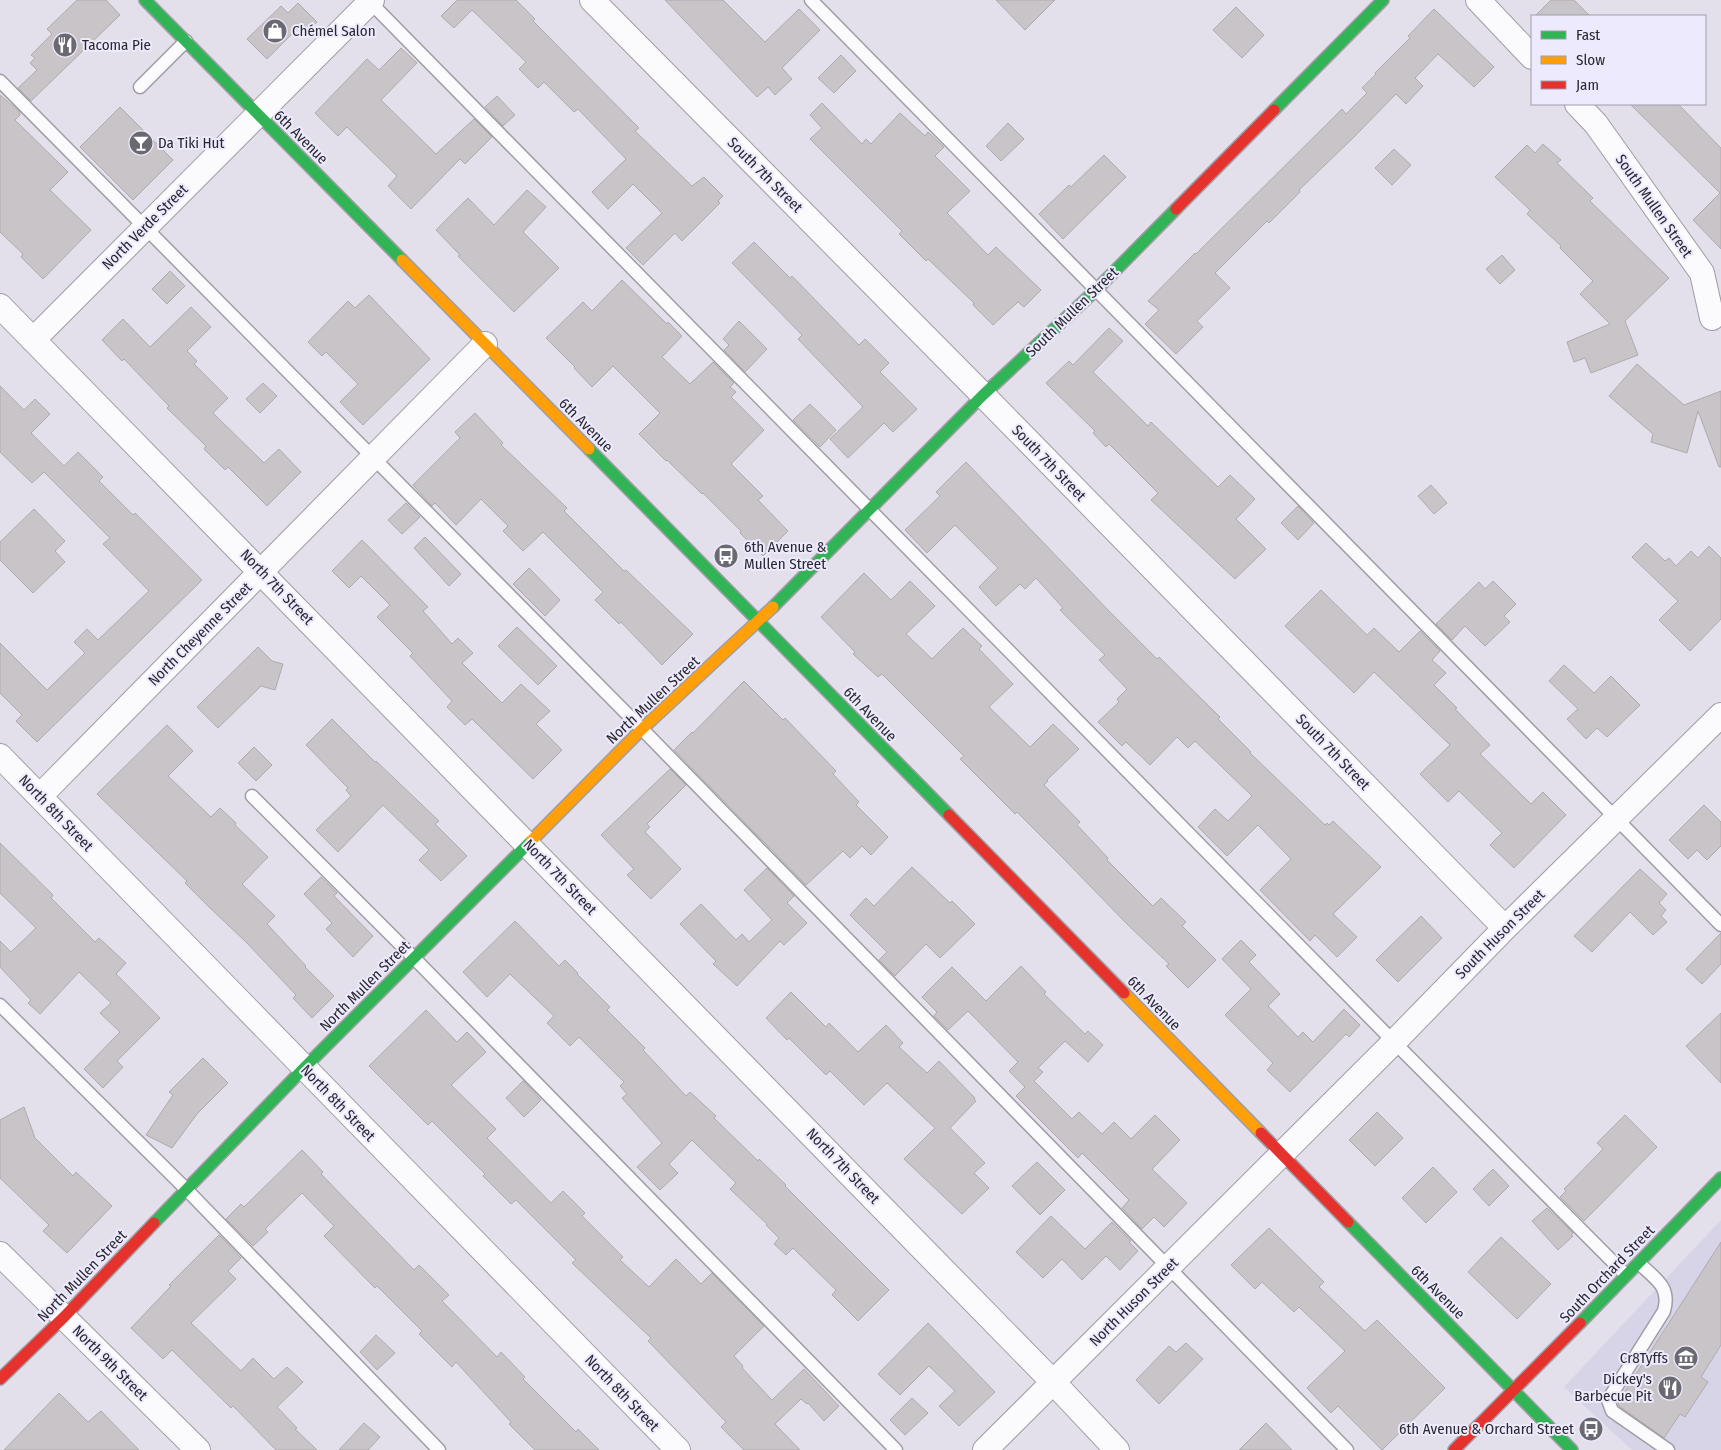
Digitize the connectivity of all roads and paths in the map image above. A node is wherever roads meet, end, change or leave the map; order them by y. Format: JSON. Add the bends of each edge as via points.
{"nodes":[{"id":1,"x":145,"y":0,"type":"edge"},
{"id":2,"x":592,"y":0,"type":"edge"},
{"id":3,"x":811,"y":0,"type":"edge"},
{"id":4,"x":1383,"y":0,"type":"edge"},
{"id":5,"x":1478,"y":0,"type":"edge"},
{"id":6,"x":370,"y":1,"type":"edge"},
{"id":7,"x":186,"y":42,"type":"junction"},
{"id":8,"x":1531,"y":56,"type":"edge"},
{"id":9,"x":0,"y":81,"type":"edge"},
{"id":10,"x":140,"y":87,"type":"dead end"},
{"id":11,"x":1578,"y":105,"type":"edge"},
{"id":12,"x":258,"y":115,"type":"junction"},
{"id":13,"x":145,"y":227,"type":"junction"},
{"id":14,"x":1097,"y":290,"type":"junction"},
{"id":15,"x":0,"y":306,"type":"edge"},
{"id":16,"x":1712,"y":318,"type":"dead end"},
{"id":17,"x":33,"y":340,"type":"junction"},
{"id":18,"x":486,"y":344,"type":"junction"},
{"id":19,"x":983,"y":395,"type":"junction"},
{"id":20,"x":373,"y":458,"type":"junction"},
{"id":21,"x":871,"y":509,"type":"junction"},
{"id":22,"x":262,"y":572,"type":"junction"},
{"id":23,"x":759,"y":622,"type":"junction"},
{"id":24,"x":1721,"y":715,"type":"edge"},
{"id":25,"x":642,"y":729,"type":"junction"},
{"id":26,"x":0,"y":756,"type":"edge"},
{"id":27,"x":40,"y":796,"type":"junction"},
{"id":28,"x":252,"y":796,"type":"dead end"},
{"id":29,"x":1616,"y":820,"type":"junction"},
{"id":30,"x":528,"y":844,"type":"junction"},
{"id":31,"x":1721,"y":924,"type":"edge"},
{"id":32,"x":1505,"y":928,"type":"junction"},
{"id":33,"x":414,"y":958,"type":"junction"},
{"id":34,"x":0,"y":1005,"type":"edge"},
{"id":35,"x":1394,"y":1042,"type":"junction"},
{"id":36,"x":304,"y":1068,"type":"junction"},
{"id":37,"x":1281,"y":1154,"type":"junction"},
{"id":38,"x":1721,"y":1178,"type":"edge"},
{"id":39,"x":187,"y":1190,"type":"junction"},
{"id":40,"x":0,"y":1254,"type":"edge"},
{"id":41,"x":1639,"y":1263,"type":"junction"},
{"id":42,"x":1169,"y":1268,"type":"junction"},
{"id":43,"x":1626,"y":1275,"type":"junction"},
{"id":44,"x":64,"y":1317,"type":"junction"},
{"id":45,"x":0,"y":1379,"type":"edge"},
{"id":46,"x":1054,"y":1382,"type":"junction"},
{"id":47,"x":1514,"y":1390,"type":"junction"},
{"id":48,"x":198,"y":1450,"type":"edge"},
{"id":49,"x":439,"y":1450,"type":"edge"},
{"id":50,"x":678,"y":1450,"type":"edge"},
{"id":51,"x":896,"y":1450,"type":"edge"},
{"id":52,"x":985,"y":1450,"type":"edge"},
{"id":53,"x":1118,"y":1450,"type":"edge"},
{"id":54,"x":1347,"y":1450,"type":"edge"},
{"id":55,"x":1454,"y":1450,"type":"edge"},
{"id":56,"x":1572,"y":1450,"type":"edge"},
{"id":57,"x":1668,"y":1450,"type":"edge"}],
"edges":[{"from":1,"to":7,"type":"street","name":"6th Avenue"},
{"from":2,"to":19,"type":"street","name":"South 7th Street"},
{"from":3,"to":14,"type":"lane"},
{"from":4,"to":14,"type":"street","name":"South Mullen Street"},
{"from":5,"to":8,"type":"street"},
{"from":6,"to":12,"type":"street","name":"North Verde Street"},
{"from":6,"to":21,"type":"lane"},
{"from":7,"to":10,"type":"lane"},
{"from":7,"to":12,"type":"street","name":"6th Avenue"},
{"from":9,"to":13,"type":"lane"},
{"from":11,"to":16,"type":"street","name":"South Mullen Street","via":[[1596,124],[1702,273]]},
{"from":12,"to":13,"type":"street","name":"North Verde Street"},
{"from":12,"to":18,"type":"street","name":"6th Avenue"},
{"from":13,"to":17,"type":"street","name":"North Verde Street"},
{"from":13,"to":20,"type":"lane"},
{"from":14,"to":19,"type":"street","name":"South Mullen Street"},
{"from":14,"to":29,"type":"lane"},
{"from":15,"to":17,"type":"street","name":"North 7th Street"},
{"from":17,"to":22,"type":"street","name":"North 7th Street"},
{"from":18,"to":20,"type":"street","name":"North Cheyenne Street"},
{"from":18,"to":23,"type":"street","name":"6th Avenue"},
{"from":19,"to":21,"type":"street","name":"South Mullen Street"},
{"from":19,"to":32,"type":"street","name":"South 7th Street"},
{"from":20,"to":22,"type":"street","name":"North Cheyenne Street"},
{"from":20,"to":25,"type":"lane"},
{"from":21,"to":23,"type":"street","name":"South Mullen Street"},
{"from":21,"to":35,"type":"lane"},
{"from":22,"to":27,"type":"street","name":"North Cheyenne Street"},
{"from":22,"to":30,"type":"street","name":"North 7th Street"},
{"from":23,"to":25,"type":"street","name":"North Mullen Street"},
{"from":23,"to":37,"type":"street","name":"6th Avenue"},
{"from":24,"to":29,"type":"street","name":"South Huson Street"},
{"from":25,"to":30,"type":"street","name":"North Mullen Street"},
{"from":25,"to":42,"type":"lane"},
{"from":26,"to":27,"type":"street","name":"North 8th Street"},
{"from":27,"to":36,"type":"street","name":"North 8th Street"},
{"from":28,"to":33,"type":"lane"},
{"from":29,"to":31,"type":"lane"},
{"from":29,"to":32,"type":"street","name":"South Huson Street"},
{"from":30,"to":33,"type":"street","name":"North Mullen Street"},
{"from":30,"to":46,"type":"street","name":"North 7th Street"},
{"from":32,"to":35,"type":"street","name":"South Huson Street"},
{"from":33,"to":36,"type":"street","name":"North Mullen Street"},
{"from":33,"to":51,"type":"lane"},
{"from":34,"to":39,"type":"lane"},
{"from":35,"to":37,"type":"street","name":"South Huson Street"},
{"from":35,"to":43,"type":"lane"},
{"from":36,"to":39,"type":"street","name":"North Mullen Street"},
{"from":36,"to":50,"type":"street","name":"North 8th Street"},
{"from":37,"to":42,"type":"street","name":"North Huson Street"},
{"from":37,"to":47,"type":"street","name":"6th Avenue"},
{"from":38,"to":41,"type":"street","name":"South Orchard Street"},
{"from":39,"to":44,"type":"street","name":"North Mullen Street"},
{"from":39,"to":49,"type":"lane"},
{"from":40,"to":44,"type":"street","name":"North 9th Street"},
{"from":41,"to":43,"type":"street","name":"South Orchard Street"},
{"from":41,"to":57,"type":"lane","via":[[1663,1288],[1667,1301],[1608,1404],[1612,1411]]},
{"from":42,"to":46,"type":"street","name":"North Huson Street"},
{"from":42,"to":54,"type":"lane"},
{"from":43,"to":47,"type":"street","name":"South Orchard Street"},
{"from":44,"to":45,"type":"street","name":"North Mullen Street"},
{"from":44,"to":48,"type":"street","name":"North 9th Street"},
{"from":46,"to":52,"type":"street","name":"North Huson Street"},
{"from":46,"to":53,"type":"street","name":"North 7th Street"},
{"from":47,"to":55,"type":"street","name":"South Orchard Street"},
{"from":47,"to":56,"type":"street","name":"6th Avenue"}]}
